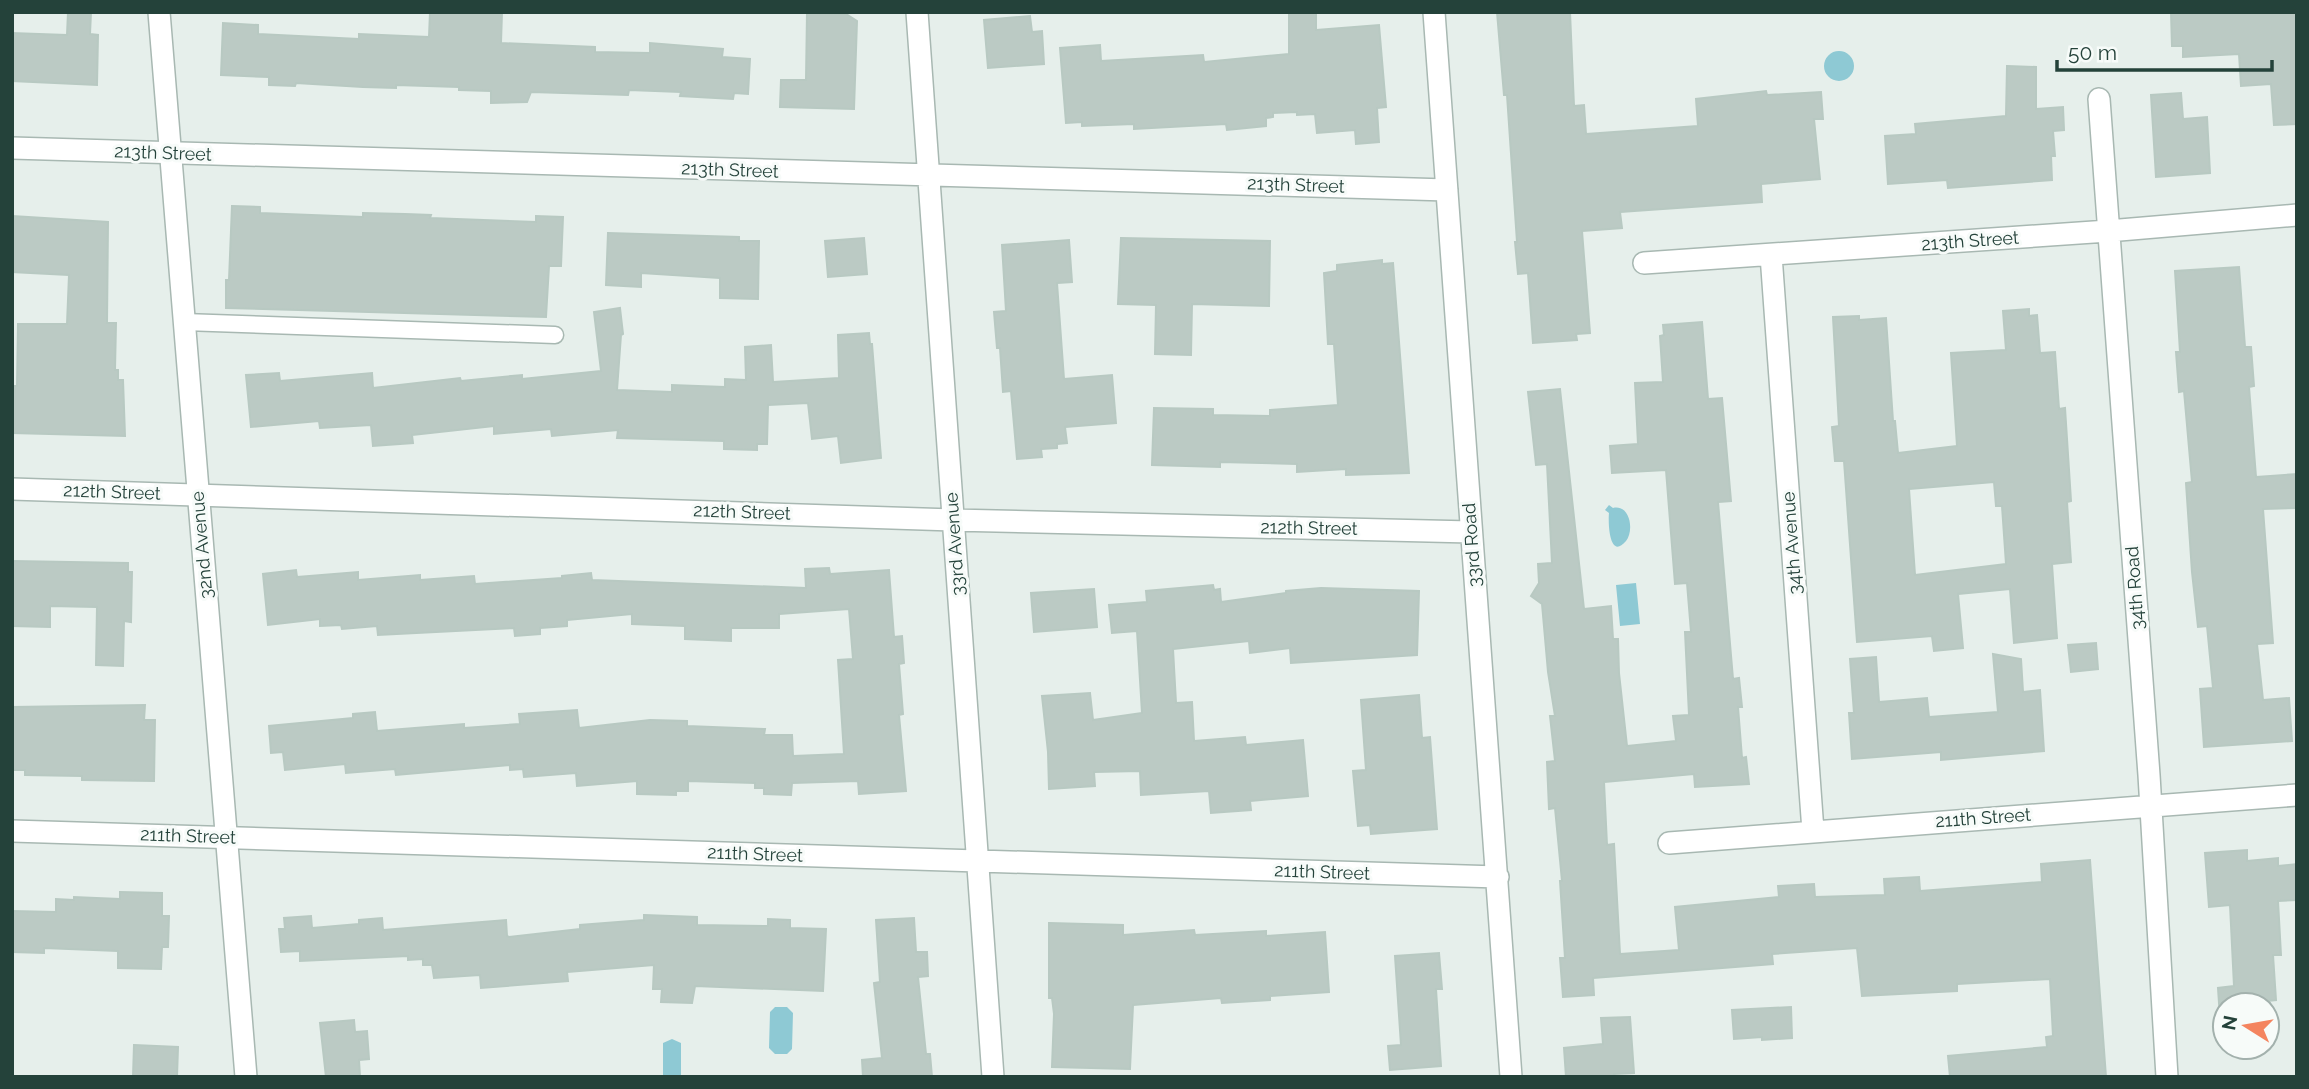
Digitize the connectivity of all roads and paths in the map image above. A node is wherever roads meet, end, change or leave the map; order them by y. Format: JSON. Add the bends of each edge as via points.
{"nodes":[{"id":1,"x":159,"y":12,"type":"edge"},
{"id":2,"x":917,"y":12,"type":"edge"},
{"id":3,"x":1434,"y":12,"type":"edge"},
{"id":4,"x":2099,"y":99,"type":"dead end"},
{"id":5,"x":12,"y":148,"type":"edge"},
{"id":6,"x":170,"y":153,"type":"junction"},
{"id":7,"x":929,"y":176,"type":"junction"},
{"id":8,"x":1447,"y":190,"type":"junction"},
{"id":9,"x":2297,"y":215,"type":"edge"},
{"id":10,"x":2108,"y":231,"type":"junction"},
{"id":11,"x":1771,"y":255,"type":"junction"},
{"id":12,"x":1644,"y":263,"type":"dead end"},
{"id":13,"x":184,"y":322,"type":"junction"},
{"id":14,"x":555,"y":335,"type":"dead end"},
{"id":15,"x":12,"y":489,"type":"edge"},
{"id":16,"x":198,"y":494,"type":"junction"},
{"id":17,"x":954,"y":520,"type":"junction"},
{"id":18,"x":1471,"y":532,"type":"junction"},
{"id":19,"x":2297,"y":795,"type":"edge"},
{"id":20,"x":2151,"y":805,"type":"junction"},
{"id":21,"x":12,"y":831,"type":"edge"},
{"id":22,"x":1813,"y":831,"type":"junction"},
{"id":23,"x":228,"y":837,"type":"junction"},
{"id":24,"x":1669,"y":843,"type":"dead end"},
{"id":25,"x":978,"y":862,"type":"junction"},
{"id":26,"x":1498,"y":877,"type":"junction"},
{"id":27,"x":246,"y":1077,"type":"edge"},
{"id":28,"x":993,"y":1077,"type":"edge"},
{"id":29,"x":1511,"y":1077,"type":"edge"},
{"id":30,"x":2167,"y":1077,"type":"edge"}],
"edges":[{"from":1,"to":6,"type":"street","name":"32nd Avenue"},
{"from":2,"to":7,"type":"street","name":"33rd Avenue"},
{"from":3,"to":8,"type":"street","name":"33rd Road"},
{"from":4,"to":10,"type":"street","name":"34th Road"},
{"from":5,"to":6,"type":"street","name":"213th Street"},
{"from":6,"to":7,"type":"street","name":"213th Street"},
{"from":6,"to":13,"type":"street","name":"32nd Avenue"},
{"from":7,"to":8,"type":"street","name":"213th Street"},
{"from":7,"to":17,"type":"street","name":"33rd Avenue"},
{"from":8,"to":18,"type":"street","name":"33rd Road"},
{"from":9,"to":10,"type":"street","name":"213th Street"},
{"from":10,"to":11,"type":"street","name":"213th Street"},
{"from":10,"to":20,"type":"street","name":"34th Road"},
{"from":11,"to":12,"type":"street","name":"213th Street"},
{"from":11,"to":22,"type":"street","name":"34th Avenue"},
{"from":13,"to":14,"type":"lane"},
{"from":13,"to":16,"type":"street","name":"32nd Avenue"},
{"from":15,"to":16,"type":"street","name":"212th Street"},
{"from":16,"to":17,"type":"street","name":"212th Street"},
{"from":16,"to":23,"type":"street","name":"32nd Avenue"},
{"from":17,"to":18,"type":"street","name":"212th Street"},
{"from":17,"to":25,"type":"street","name":"33rd Avenue"},
{"from":18,"to":26,"type":"street","name":"33rd Road"},
{"from":19,"to":20,"type":"street","name":"211th Street"},
{"from":20,"to":22,"type":"street","name":"211th Street"},
{"from":20,"to":30,"type":"street","name":"34th Road"},
{"from":21,"to":23,"type":"street","name":"211th Street"},
{"from":22,"to":24,"type":"street","name":"211th Street"},
{"from":23,"to":25,"type":"street","name":"211th Street"},
{"from":23,"to":27,"type":"street","name":"32nd Avenue"},
{"from":25,"to":26,"type":"street","name":"211th Street"},
{"from":25,"to":28,"type":"street","name":"33rd Avenue"},
{"from":26,"to":29,"type":"street","name":"33rd Road"}]}
